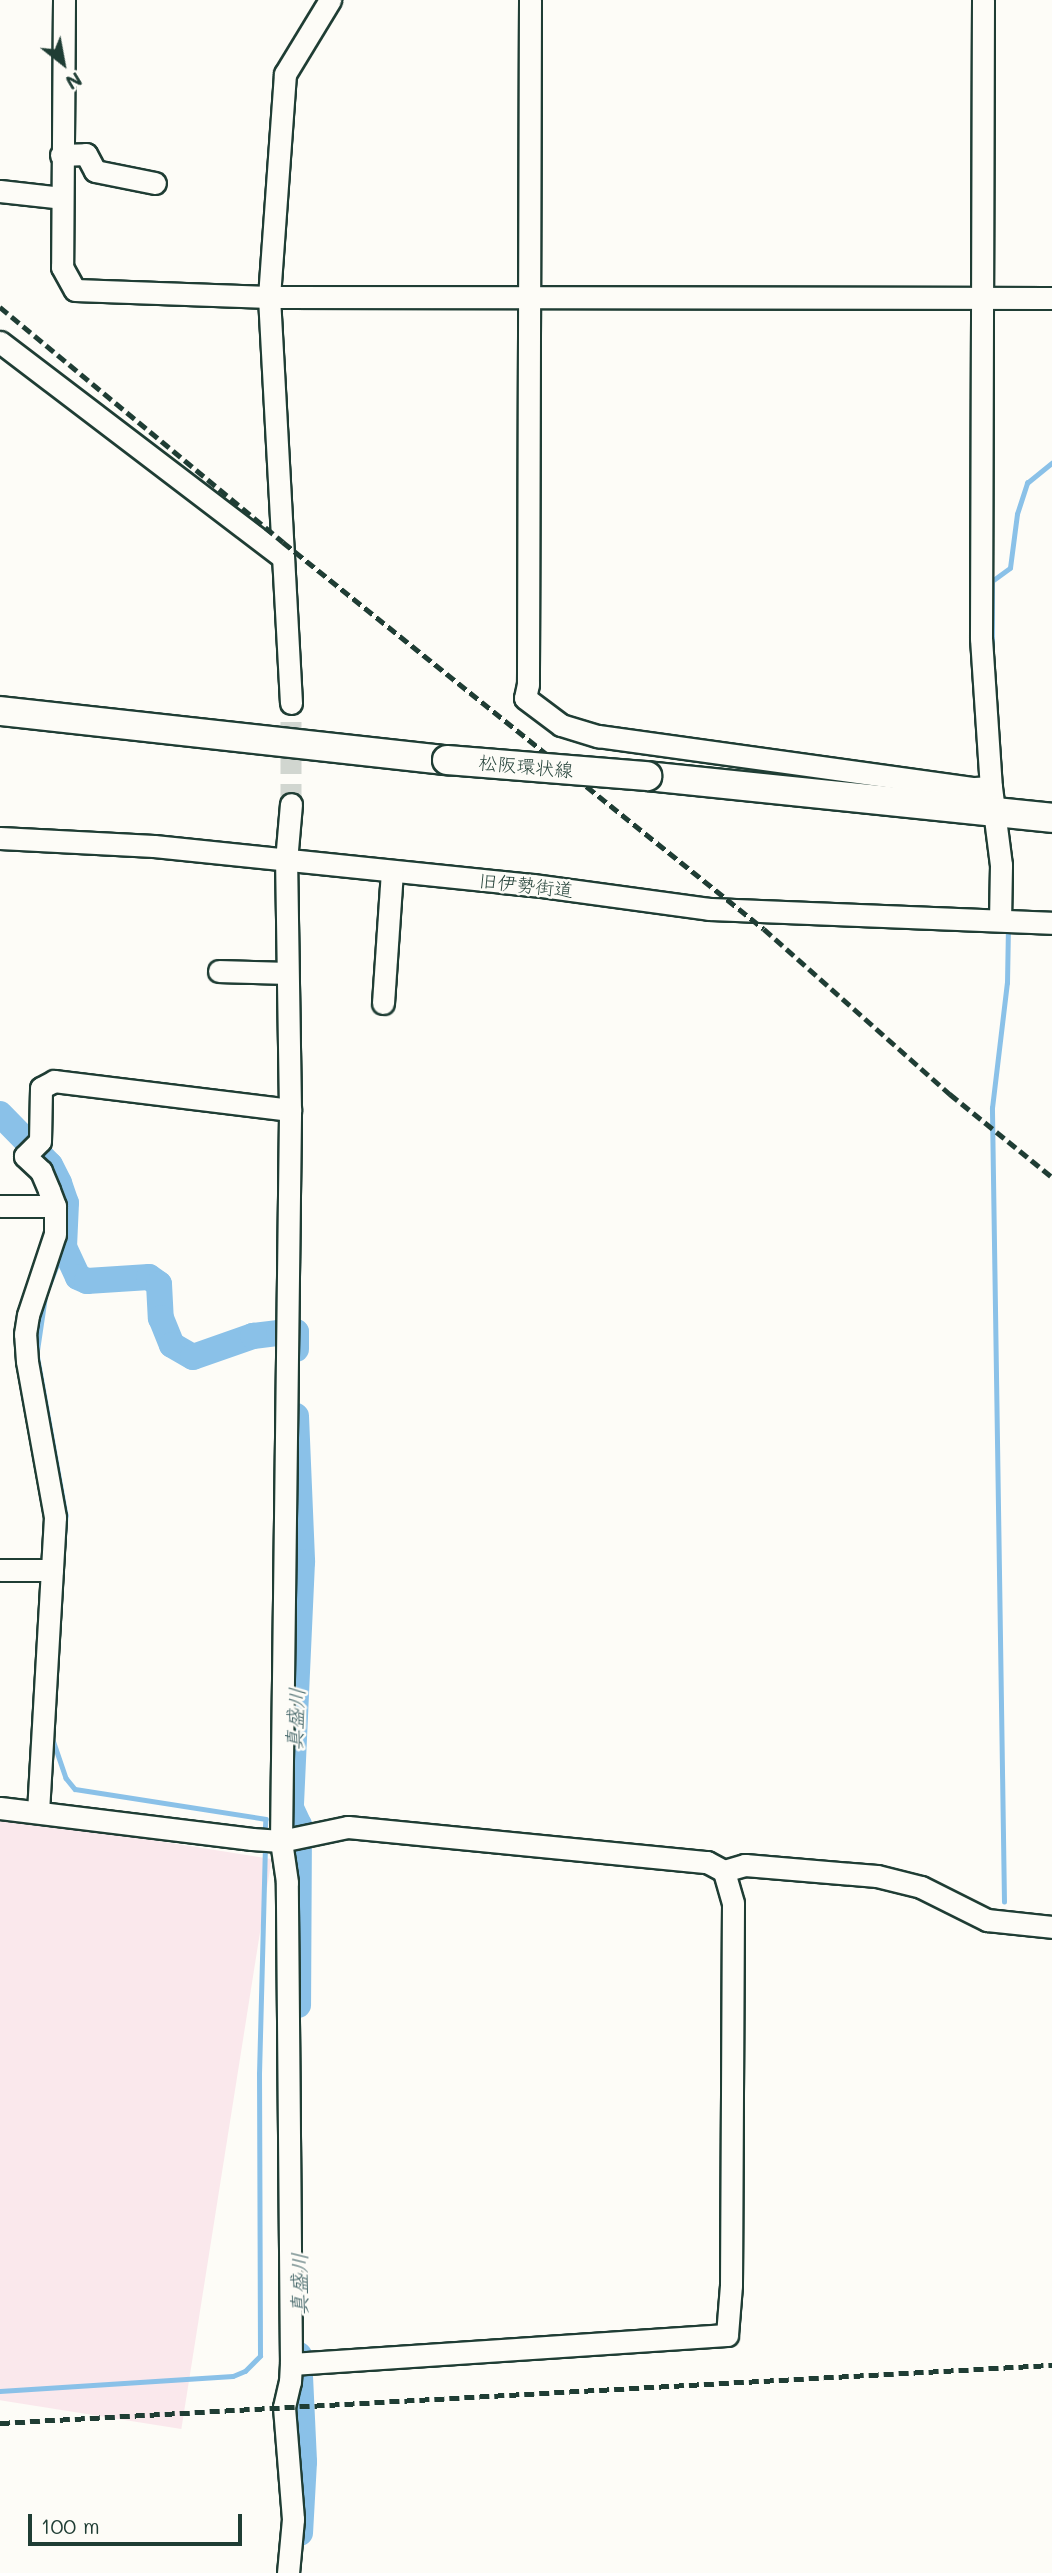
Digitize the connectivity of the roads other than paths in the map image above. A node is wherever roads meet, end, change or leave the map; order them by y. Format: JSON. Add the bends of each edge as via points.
{"nodes":[{"id":1,"x":64,"y":0,"type":"edge"},
{"id":2,"x":330,"y":0,"type":"edge"},
{"id":3,"x":530,"y":0,"type":"edge"},
{"id":4,"x":983,"y":0,"type":"edge"},
{"id":5,"x":61,"y":155,"type":"junction"},
{"id":6,"x":155,"y":183,"type":"dead end"},
{"id":7,"x":0,"y":191,"type":"edge"},
{"id":8,"x":62,"y":198,"type":"junction"},
{"id":9,"x":530,"y":296,"type":"junction"},
{"id":10,"x":269,"y":297,"type":"junction"},
{"id":11,"x":982,"y":297,"type":"junction"},
{"id":12,"x":1052,"y":298,"type":"edge"},
{"id":13,"x":0,"y":342,"type":"edge"},
{"id":14,"x":282,"y":557,"type":"junction"},
{"id":15,"x":291,"y":703,"type":"tunnel mouth"},
{"id":16,"x":0,"y":711,"type":"edge"},
{"id":17,"x":993,"y":798,"type":"junction"},
{"id":18,"x":291,"y":804,"type":"tunnel mouth"},
{"id":19,"x":1052,"y":818,"type":"edge"},
{"id":20,"x":0,"y":838,"type":"edge"},
{"id":21,"x":286,"y":861,"type":"junction"},
{"id":22,"x":393,"y":872,"type":"junction"},
{"id":23,"x":1000,"y":919,"type":"junction"},
{"id":24,"x":1052,"y":923,"type":"edge"},
{"id":25,"x":219,"y":971,"type":"dead end"},
{"id":26,"x":287,"y":973,"type":"junction"},
{"id":27,"x":383,"y":1003,"type":"dead end"},
{"id":28,"x":290,"y":1110,"type":"junction"},
{"id":29,"x":0,"y":1206,"type":"edge"},
{"id":30,"x":55,"y":1206,"type":"junction"},
{"id":31,"x":0,"y":1570,"type":"edge"},
{"id":32,"x":52,"y":1570,"type":"junction"},
{"id":33,"x":0,"y":1808,"type":"edge"},
{"id":34,"x":38,"y":1812,"type":"junction"},
{"id":35,"x":270,"y":1840,"type":"junction"},
{"id":36,"x":724,"y":1871,"type":"junction"},
{"id":37,"x":1052,"y":1927,"type":"edge"},
{"id":38,"x":290,"y":2364,"type":"junction"},
{"id":39,"x":288,"y":2573,"type":"edge"}],
"edges":[{"from":1,"to":5,"type":"street"},
{"from":2,"to":10,"type":"street","via":[[285,74]]},
{"from":3,"to":9,"type":"street"},
{"from":4,"to":11,"type":"street"},
{"from":5,"to":6,"type":"street","via":[[86,154],[95,171]]},
{"from":5,"to":8,"type":"street"},
{"from":7,"to":8,"type":"street"},
{"from":8,"to":10,"type":"street","via":[[62,267],[75,290]]},
{"from":9,"to":10,"type":"street"},
{"from":9,"to":11,"type":"street"},
{"from":9,"to":17,"type":"street","via":[[528,684],[524,698],[561,725],[598,736],[975,788]]},
{"from":10,"to":14,"type":"street"},
{"from":11,"to":12,"type":"street"},
{"from":11,"to":17,"type":"street","via":[[981,638],[991,689]]},
{"from":13,"to":14,"type":"street"},
{"from":14,"to":15,"type":"street"},
{"from":16,"to":17,"type":"main road","name":"松阪環状線","bridge":true,"via":[[447,760]]},
{"from":17,"to":19,"type":"main road","name":"松阪環状線"},
{"from":17,"to":23,"type":"street","via":[[1001,865]]},
{"from":18,"to":21,"type":"street"},
{"from":20,"to":21,"type":"street","name":"旧伊勢街道","via":[[154,846]]},
{"from":21,"to":22,"type":"street","name":"旧伊勢街道"},
{"from":21,"to":26,"type":"street"},
{"from":22,"to":23,"type":"street","name":"旧伊勢街道","via":[[709,909]]},
{"from":22,"to":27,"type":"street"},
{"from":23,"to":24,"type":"street","name":"旧伊勢街道"},
{"from":25,"to":26,"type":"street"},
{"from":26,"to":28,"type":"street"},
{"from":28,"to":30,"type":"street","via":[[54,1082],[41,1088],[33,1148]]},
{"from":28,"to":35,"type":"street"},
{"from":29,"to":30,"type":"street"},
{"from":30,"to":32,"type":"street","via":[[55,1234],[25,1334],[55,1517]]},
{"from":31,"to":32,"type":"street"},
{"from":32,"to":34,"type":"street"},
{"from":33,"to":34,"type":"street"},
{"from":34,"to":35,"type":"street"},
{"from":35,"to":36,"type":"street","via":[[348,1827],[707,1862]]},
{"from":35,"to":38,"type":"street","via":[[287,1882]]},
{"from":36,"to":37,"type":"street","via":[[744,1865],[877,1876],[921,1887],[987,1920]]},
{"from":36,"to":38,"type":"street","via":[[733,1903],[727,2335]]},
{"from":38,"to":39,"type":"street","via":[[284,2398],[293,2519]]}]}
